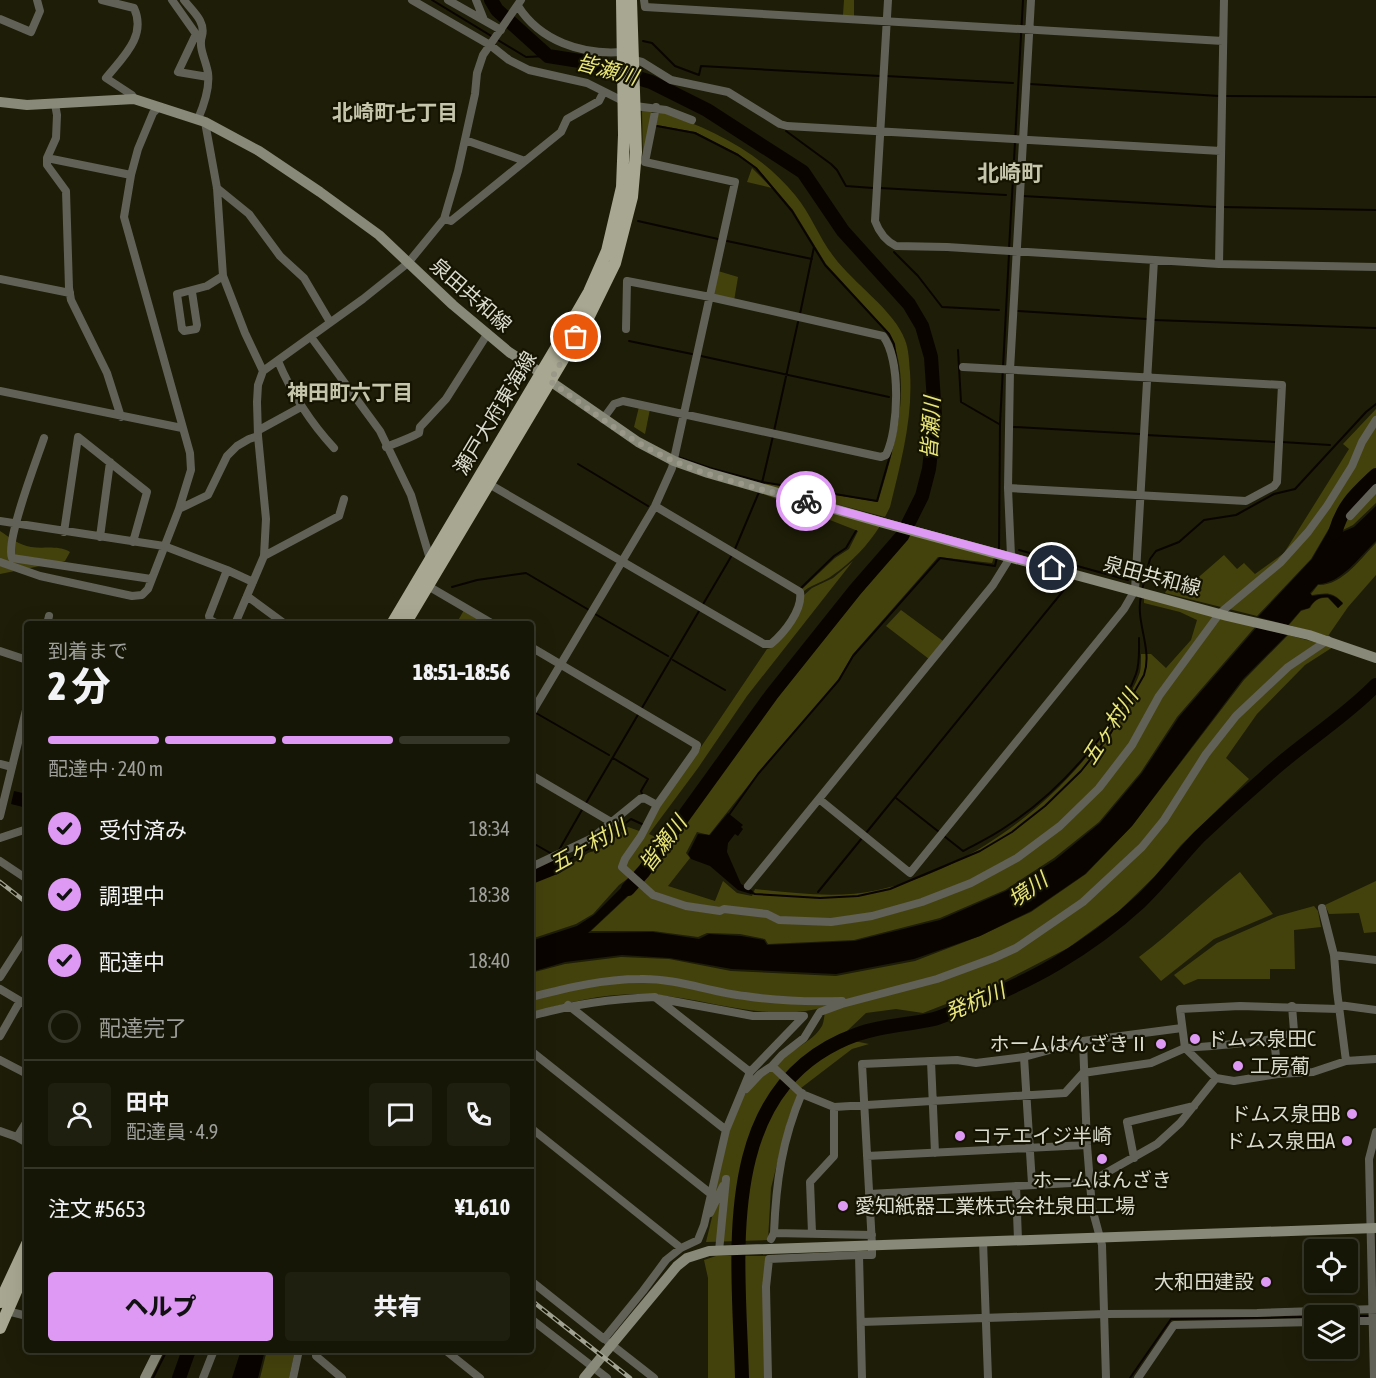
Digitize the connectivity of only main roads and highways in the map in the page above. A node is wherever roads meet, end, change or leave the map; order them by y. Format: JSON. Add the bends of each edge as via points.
{"nodes":[{"id":1,"x":622,"y":0,"type":"edge"},
{"id":2,"x":631,"y":0,"type":"edge"},
{"id":3,"x":628,"y":58,"type":"junction"},
{"id":4,"x":0,"y":102,"type":"edge"},
{"id":5,"x":545,"y":377,"type":"junction"},
{"id":6,"x":394,"y":621,"type":"edge"},
{"id":7,"x":407,"y":621,"type":"edge"},
{"id":8,"x":1374,"y":657,"type":"edge"},
{"id":9,"x":1373,"y":1229,"type":"edge"},
{"id":10,"x":24,"y":1249,"type":"edge"},
{"id":11,"x":24,"y":1271,"type":"edge"},
{"id":12,"x":3,"y":1286,"type":"edge"},
{"id":13,"x":3,"y":1307,"type":"edge"},
{"id":14,"x":0,"y":1328,"type":"edge"},
{"id":15,"x":158,"y":1353,"type":"edge"},
{"id":16,"x":146,"y":1378,"type":"edge"},
{"id":17,"x":584,"y":1378,"type":"edge"}],
"edges":[{"from":1,"to":3,"type":"main road","name":"瀬戸大府東海線"},
{"from":2,"to":3,"type":"main road","name":"瀬戸大府東海線"},
{"from":3,"to":5,"type":"main road","name":"瀬戸大府東海線","via":[[629,101],[619,207],[613,231],[600,269]]},
{"from":4,"to":5,"type":"main road","name":"泉田共和線","via":[[27,105],[134,99],[202,121],[259,152],[379,235],[453,305]]},
{"from":5,"to":6,"type":"main road","name":"瀬戸大府東海線"},
{"from":5,"to":7,"type":"main road","name":"瀬戸大府東海線","via":[[489,484]]},
{"from":5,"to":8,"type":"main road","name":"泉田共和線","via":[[631,438],[674,461],[717,476],[1328,640]]},
{"from":9,"to":17,"type":"main road","via":[[983,1241],[872,1240],[699,1254],[677,1266],[608,1342]]},
{"from":10,"to":12,"type":"main road"},
{"from":11,"to":13,"type":"main road"},
{"from":12,"to":13,"type":"main road"},
{"from":13,"to":14,"type":"main road"},
{"from":15,"to":16,"type":"main road"}]}
